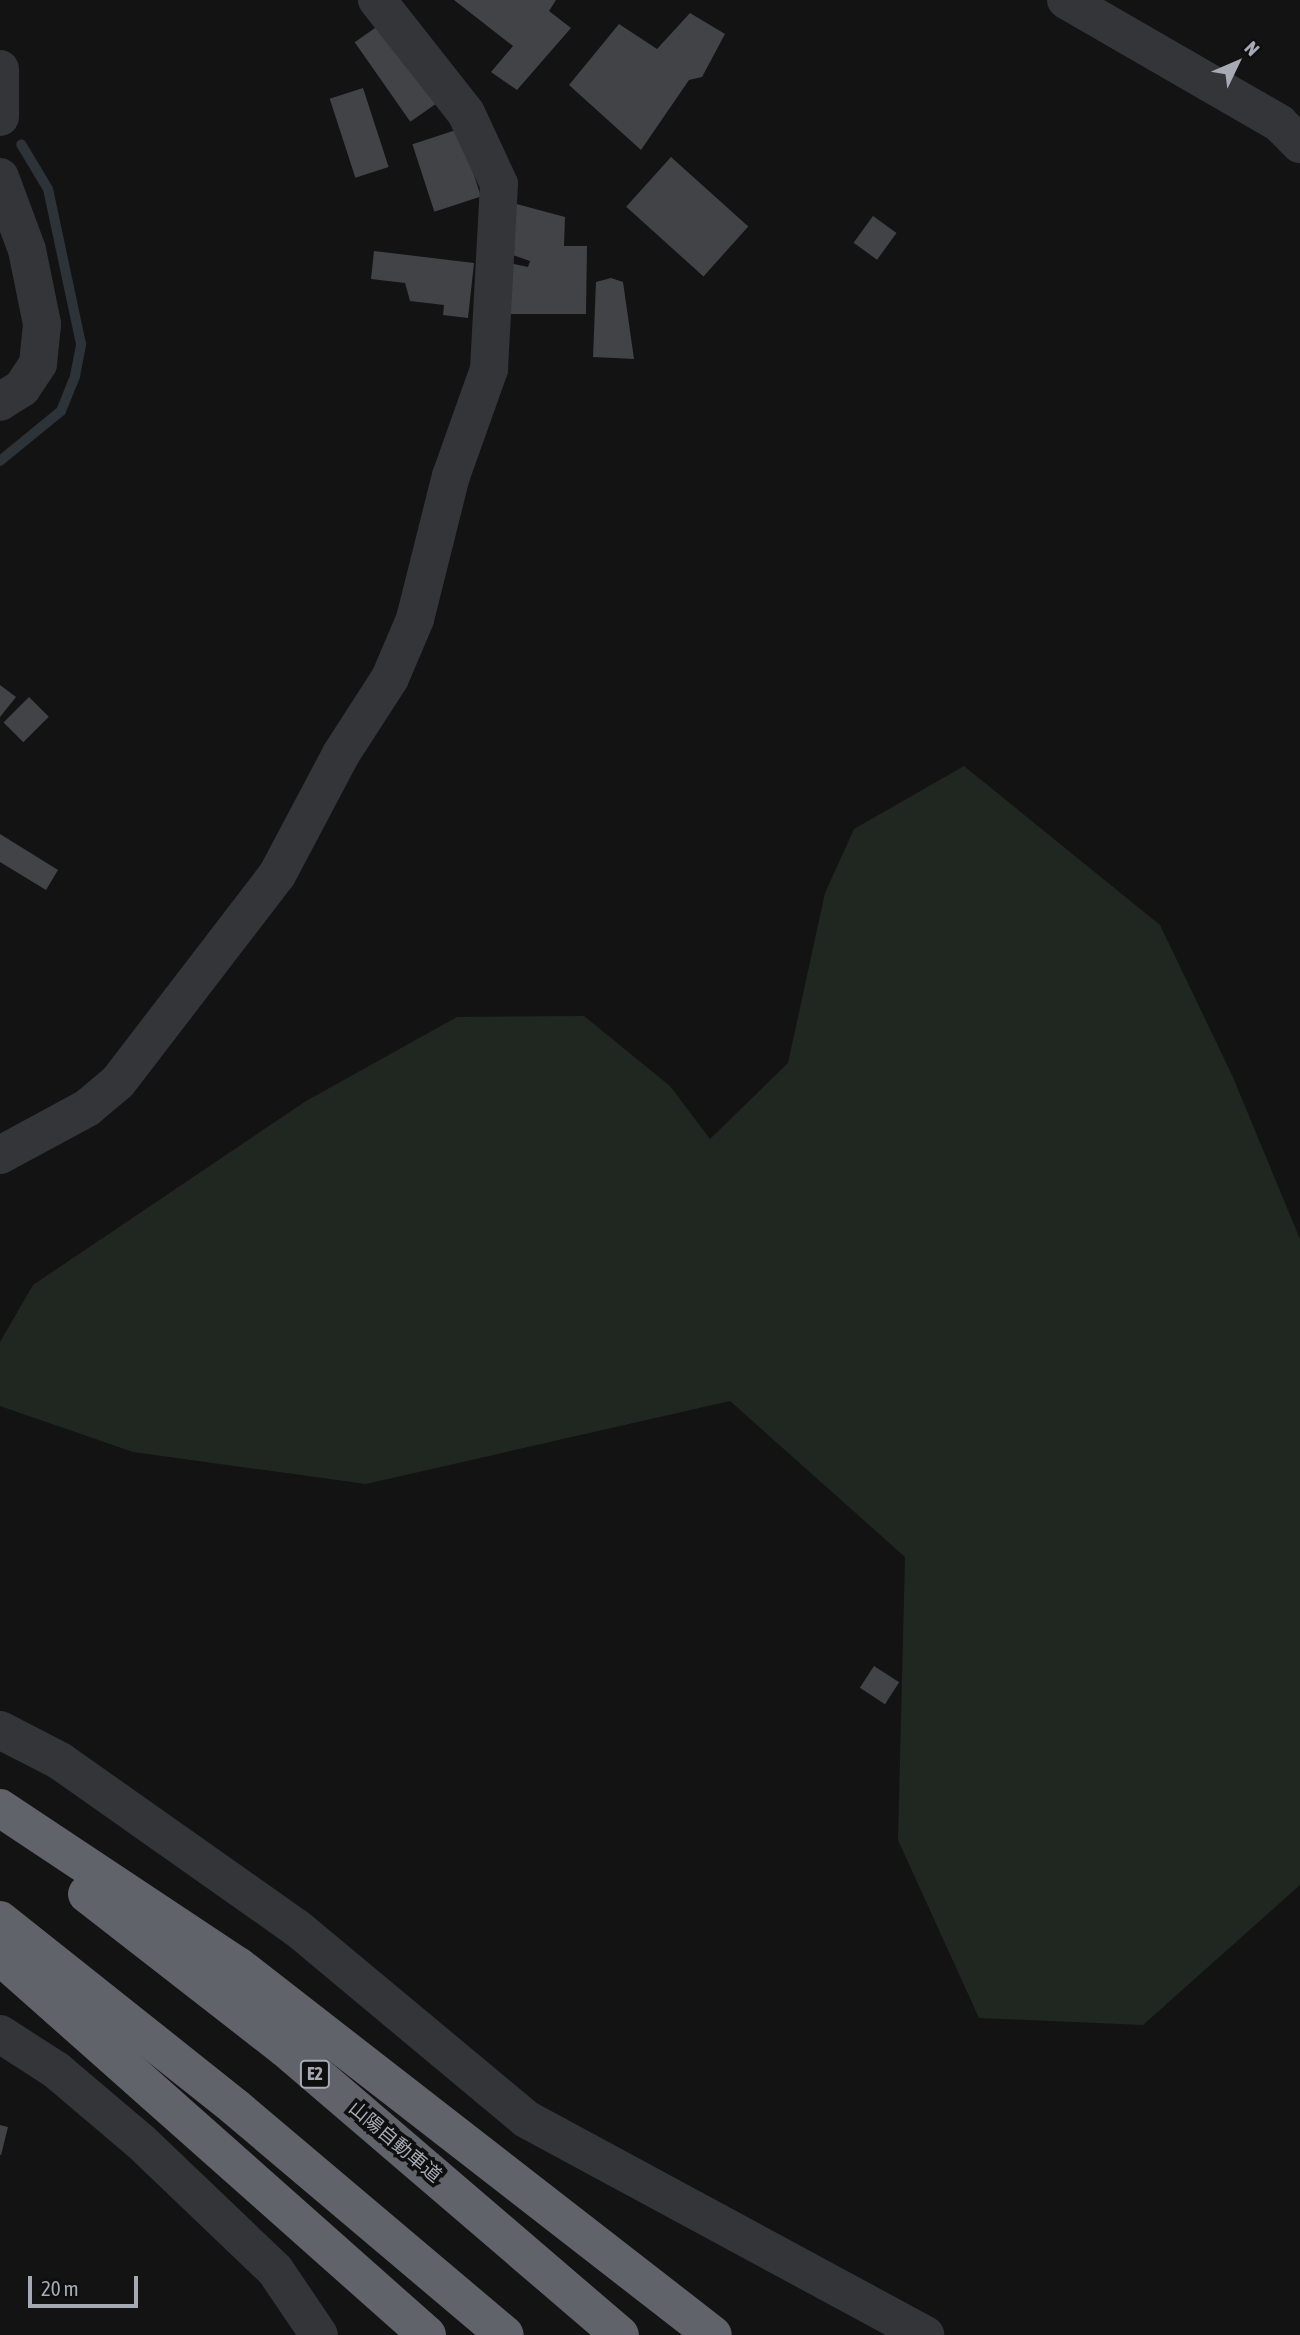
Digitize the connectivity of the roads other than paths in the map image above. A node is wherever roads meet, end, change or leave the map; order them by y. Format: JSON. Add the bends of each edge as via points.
{"nodes":[{"id":1,"x":377,"y":0,"type":"edge"},
{"id":2,"x":1066,"y":0,"type":"edge"},
{"id":3,"x":0,"y":69,"type":"edge"},
{"id":4,"x":0,"y":117,"type":"edge"},
{"id":5,"x":1300,"y":144,"type":"edge"},
{"id":6,"x":0,"y":177,"type":"edge"},
{"id":7,"x":0,"y":402,"type":"edge"},
{"id":8,"x":0,"y":1155,"type":"edge"},
{"id":9,"x":0,"y":1730,"type":"edge"},
{"id":10,"x":0,"y":1808,"type":"edge"},
{"id":11,"x":0,"y":1826,"type":"edge"},
{"id":12,"x":0,"y":1920,"type":"edge"},
{"id":13,"x":0,"y":1956,"type":"edge"},
{"id":14,"x":0,"y":2034,"type":"edge"},
{"id":15,"x":319,"y":2335,"type":"edge"},
{"id":16,"x":427,"y":2335,"type":"edge"},
{"id":17,"x":505,"y":2335,"type":"edge"},
{"id":18,"x":620,"y":2335,"type":"edge"},
{"id":19,"x":713,"y":2335,"type":"edge"},
{"id":20,"x":925,"y":2335,"type":"edge"}],
"edges":[{"from":1,"to":8,"type":"street","via":[[466,113],[499,184],[489,369],[451,476],[415,619],[390,678],[341,754],[277,875],[118,1082],[87,1108]]},
{"from":2,"to":5,"type":"street","via":[[1279,123]]},
{"from":3,"to":4,"type":"street"},
{"from":6,"to":7,"type":"street","via":[[27,250],[42,324],[38,363],[22,388]]},
{"from":9,"to":20,"type":"street","via":[[60,1761],[297,1928],[526,2119]]},
{"from":10,"to":19,"type":"highway","via":[[238,1966]]},
{"from":11,"to":18,"type":"highway","name":"山陽自動車道","number":"E2","via":[[285,2048]]},
{"from":12,"to":17,"type":"highway","via":[[235,2107]]},
{"from":13,"to":16,"type":"highway"},
{"from":14,"to":15,"type":"street","via":[[56,2070],[141,2142],[275,2270]]}]}
